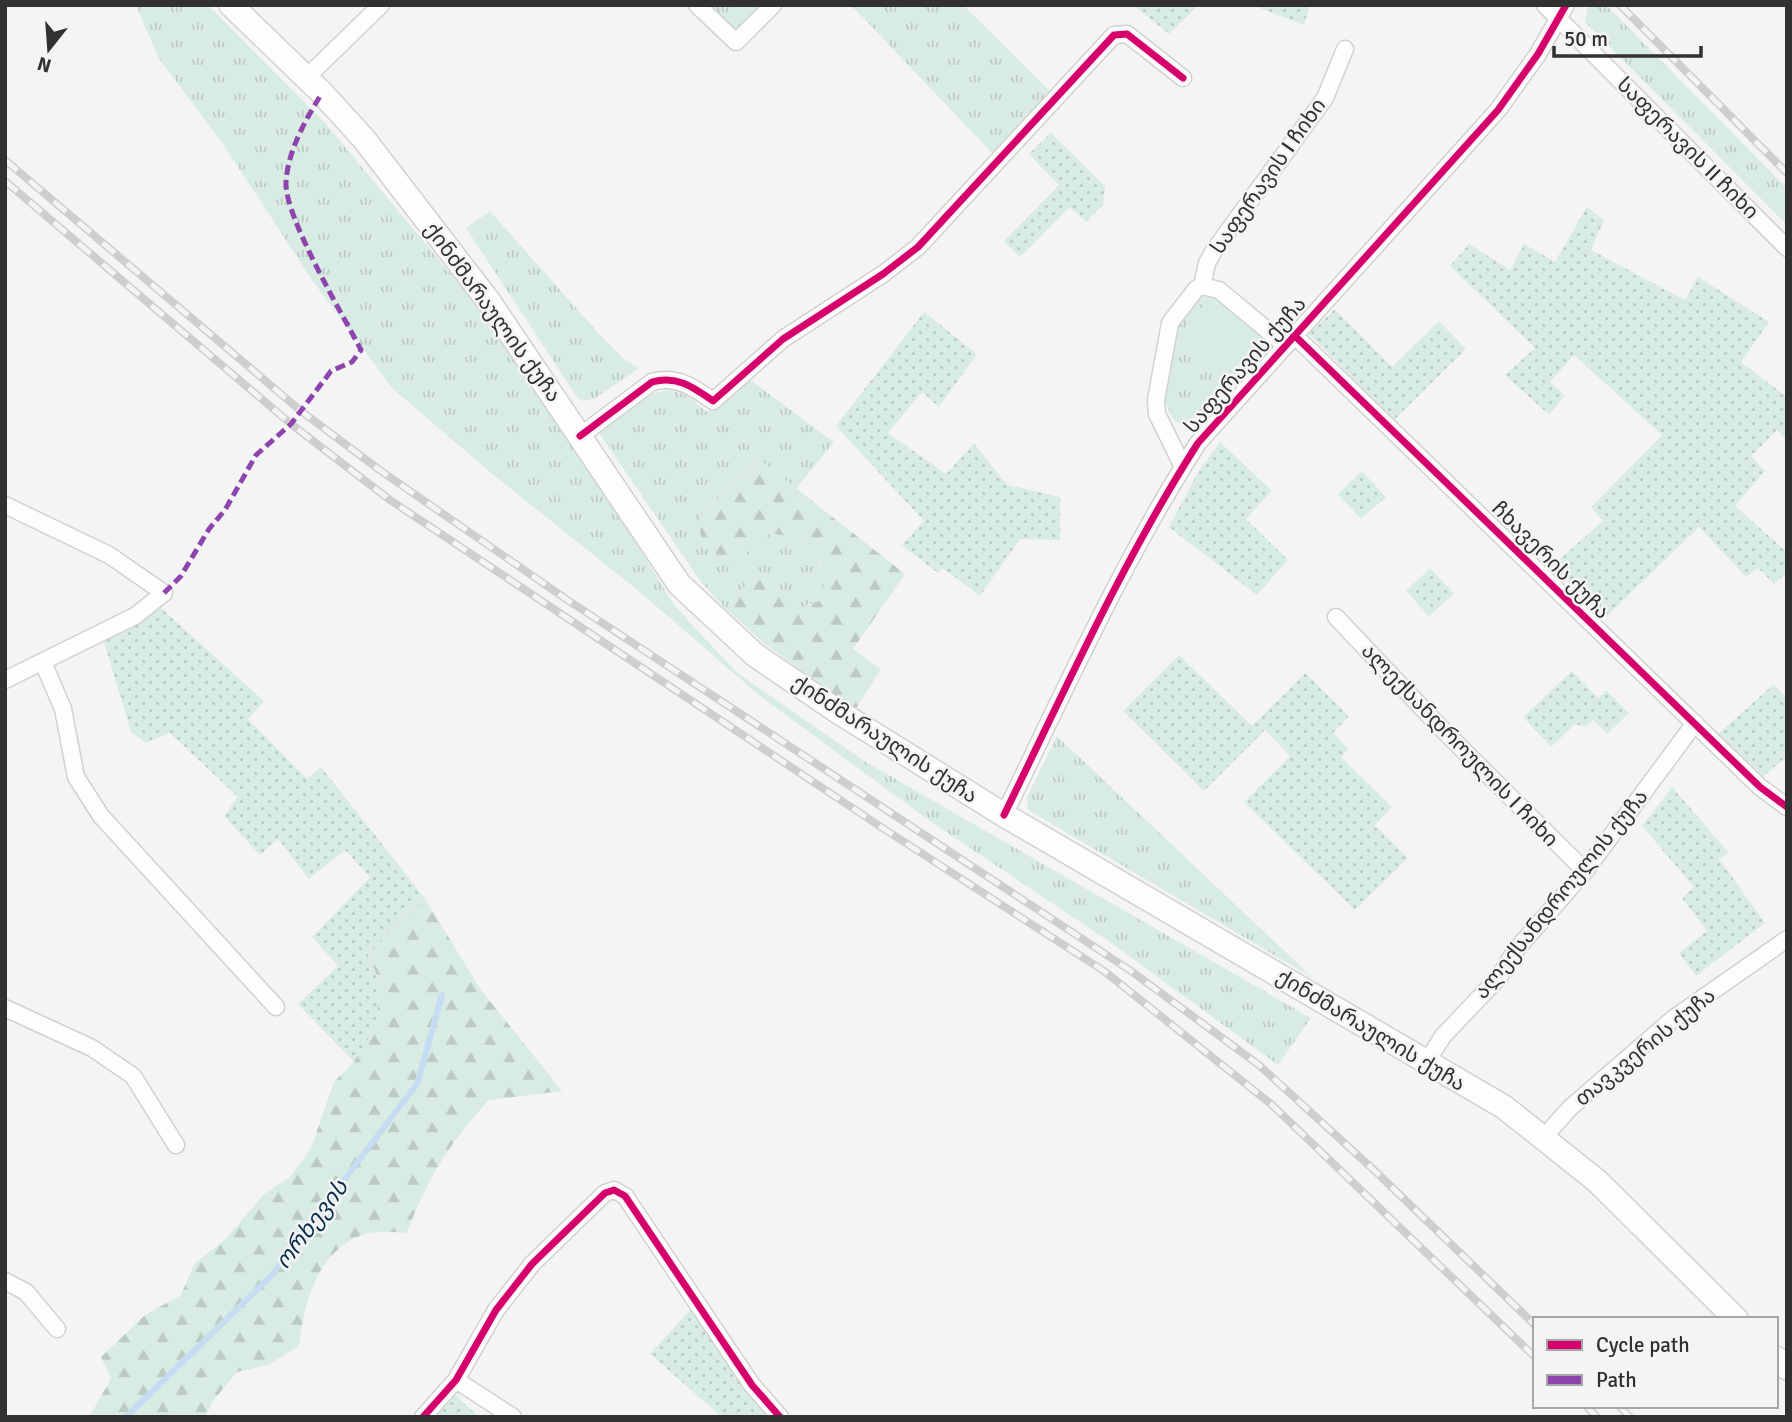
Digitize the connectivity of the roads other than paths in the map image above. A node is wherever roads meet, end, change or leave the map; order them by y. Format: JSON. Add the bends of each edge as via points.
{"nodes":[{"id":1,"x":231,"y":5,"type":"edge"},
{"id":2,"x":381,"y":5,"type":"edge"},
{"id":3,"x":696,"y":5,"type":"edge"},
{"id":4,"x":773,"y":5,"type":"edge"},
{"id":5,"x":1545,"y":5,"type":"edge"},
{"id":6,"x":1562,"y":12,"type":"edge"},
{"id":7,"x":1345,"y":48,"type":"dead end"},
{"id":8,"x":307,"y":77,"type":"junction"},
{"id":9,"x":1183,"y":78,"type":"dead end"},
{"id":10,"x":1787,"y":248,"type":"edge"},
{"id":11,"x":1202,"y":286,"type":"junction"},
{"id":12,"x":1289,"y":340,"type":"junction"},
{"id":13,"x":580,"y":436,"type":"junction"},
{"id":14,"x":1182,"y":467,"type":"junction"},
{"id":15,"x":5,"y":505,"type":"edge"},
{"id":16,"x":1336,"y":617,"type":"dead end"},
{"id":17,"x":43,"y":662,"type":"junction"},
{"id":18,"x":5,"y":680,"type":"edge"},
{"id":19,"x":1695,"y":723,"type":"junction"},
{"id":20,"x":1787,"y":807,"type":"edge"},
{"id":21,"x":1004,"y":815,"type":"junction"},
{"id":22,"x":1585,"y":872,"type":"junction"},
{"id":23,"x":1787,"y":939,"type":"edge"},
{"id":24,"x":276,"y":1007,"type":"dead end"},
{"id":25,"x":5,"y":1008,"type":"edge"},
{"id":26,"x":1426,"y":1063,"type":"junction"},
{"id":27,"x":1544,"y":1136,"type":"junction"},
{"id":28,"x":176,"y":1144,"type":"dead end"},
{"id":29,"x":5,"y":1281,"type":"edge"},
{"id":30,"x":1734,"y":1317,"type":"edge"},
{"id":31,"x":57,"y":1329,"type":"dead end"},
{"id":32,"x":456,"y":1380,"type":"junction"},
{"id":33,"x":423,"y":1417,"type":"edge"},
{"id":34,"x":513,"y":1417,"type":"edge"},
{"id":35,"x":780,"y":1417,"type":"edge"}],
"edges":[{"from":1,"to":8,"type":"main road","name":"ქინძმარაულის ქუჩა"},
{"from":2,"to":8,"type":"street"},
{"from":3,"to":4,"type":"street","via":[[736,42]]},
{"from":5,"to":6,"type":"street"},
{"from":6,"to":10,"type":"street","name":"საფერავის II ჩიხი"},
{"from":6,"to":12,"type":"street","name":"საფერავის ქუჩა","via":[[1498,110]]},
{"from":7,"to":11,"type":"street","name":"საფერავის I ჩიხი","via":[[1325,98],[1215,249]]},
{"from":8,"to":13,"type":"main road","name":"ქინძმარაულის ქუჩა","via":[[364,139],[491,303]]},
{"from":9,"to":13,"type":"street","via":[[1127,34],[1114,35],[918,247],[883,274],[783,339],[713,401],[686,383],[662,379]]},
{"from":11,"to":12,"type":"street","name":"საფერავის I ჩიხი","via":[[1219,290]]},
{"from":11,"to":14,"type":"street","via":[[1170,323],[1156,400],[1160,422]]},
{"from":12,"to":14,"type":"street","name":"საფერავის ქუჩა","via":[[1218,418]]},
{"from":12,"to":19,"type":"street","name":"ჩხავერის ქუჩა"},
{"from":13,"to":21,"type":"main road","name":"ქინძმარაულის ქუჩა","via":[[679,584],[755,655]]},
{"from":14,"to":21,"type":"street","name":"საფერავის ქუჩა"},
{"from":15,"to":17,"type":"street","via":[[109,555],[164,593],[135,616]]},
{"from":16,"to":22,"type":"street","name":"ალექსანდროულის I ჩიხი"},
{"from":17,"to":18,"type":"street"},
{"from":17,"to":24,"type":"street","via":[[63,709],[76,777],[101,816]]},
{"from":19,"to":20,"type":"street","name":"ჩხავერის ქუჩა","via":[[1760,788]]},
{"from":19,"to":22,"type":"street","name":"ალექსანდროულის ქუჩა"},
{"from":21,"to":26,"type":"main road","name":"ქინძმარაულის ქუჩა"},
{"from":22,"to":26,"type":"street","name":"ალექსანდროულის ქუჩა","via":[[1515,951],[1499,977],[1443,1036]]},
{"from":23,"to":27,"type":"street","name":"თავკვერის ქუჩა","via":[[1674,1018]]},
{"from":25,"to":28,"type":"street","via":[[92,1048],[133,1076]]},
{"from":26,"to":27,"type":"main road","name":"ქინძმარაულის ქუჩა","via":[[1504,1107]]},
{"from":27,"to":30,"type":"main road","name":"ქინძმარაულის ქუჩა","via":[[1597,1181]]},
{"from":29,"to":31,"type":"street","via":[[26,1292]]},
{"from":32,"to":33,"type":"street"},
{"from":32,"to":34,"type":"street"},
{"from":32,"to":35,"type":"street","via":[[496,1310],[531,1264],[614,1190],[625,1196],[752,1385]]}]}
